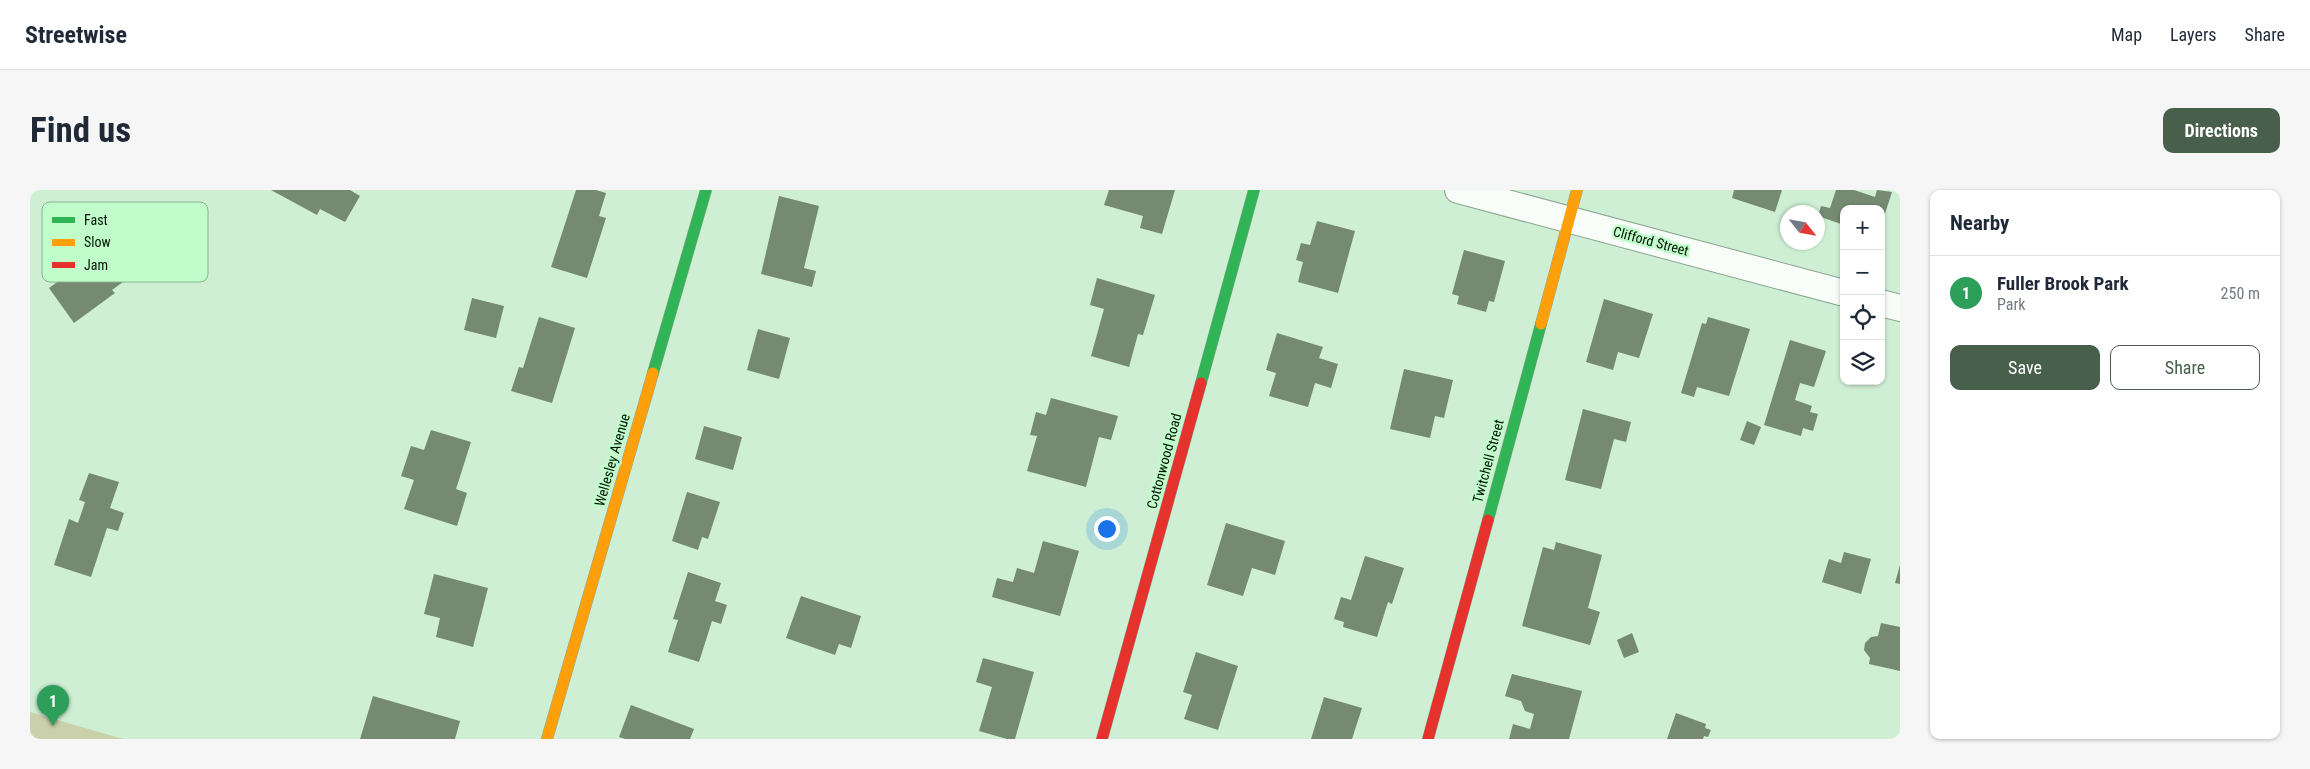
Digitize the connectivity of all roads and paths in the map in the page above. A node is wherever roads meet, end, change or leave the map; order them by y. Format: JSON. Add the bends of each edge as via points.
{"nodes":[{"id":1,"x":706,"y":190,"type":"edge"},
{"id":2,"x":1254,"y":190,"type":"edge"},
{"id":3,"x":1458,"y":190,"type":"edge"},
{"id":4,"x":1577,"y":190,"type":"edge"},
{"id":5,"x":1569,"y":219,"type":"junction"},
{"id":6,"x":1840,"y":292,"type":"edge"},
{"id":7,"x":1885,"y":304,"type":"edge"},
{"id":8,"x":1900,"y":308,"type":"edge"},
{"id":9,"x":548,"y":739,"type":"edge"},
{"id":10,"x":1102,"y":739,"type":"edge"},
{"id":11,"x":1428,"y":739,"type":"edge"}],
"edges":[{"from":1,"to":9,"type":"street","name":"Wellesley Avenue"},
{"from":2,"to":10,"type":"street","name":"Cottonwood Road"},
{"from":3,"to":5,"type":"street","name":"Clifford Street"},
{"from":4,"to":5,"type":"street","name":"Twitchell Street"},
{"from":5,"to":6,"type":"street","name":"Clifford Street"},
{"from":5,"to":11,"type":"street","name":"Twitchell Street"},
{"from":7,"to":8,"type":"street"}]}
